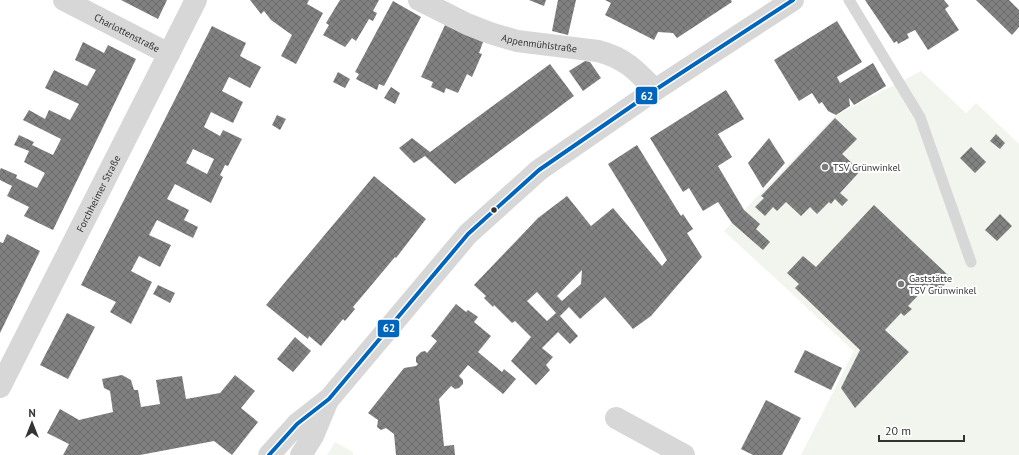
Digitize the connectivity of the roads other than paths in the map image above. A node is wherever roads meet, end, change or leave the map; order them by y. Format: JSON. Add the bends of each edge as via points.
{"nodes":[{"id":1,"x":64,"y":0,"type":"edge"},
{"id":2,"x":196,"y":0,"type":"edge"},
{"id":3,"x":419,"y":0,"type":"edge"},
{"id":4,"x":793,"y":0,"type":"edge"},
{"id":5,"x":849,"y":0,"type":"edge"},
{"id":6,"x":169,"y":54,"type":"junction"},
{"id":7,"x":655,"y":90,"type":"junction"},
{"id":8,"x":971,"y":262,"type":"dead end"},
{"id":9,"x":0,"y":387,"type":"edge"},
{"id":10,"x":329,"y":399,"type":"junction"},
{"id":11,"x":616,"y":418,"type":"dead end"},
{"id":12,"x":270,"y":455,"type":"edge"},
{"id":13,"x":301,"y":455,"type":"edge"},
{"id":14,"x":684,"y":455,"type":"edge"}],
"edges":[{"from":1,"to":6,"type":"street","name":"Charlottenstraße"},
{"from":2,"to":6,"type":"street","name":"Forchheimer Straße"},
{"from":3,"to":7,"type":"street","name":"Appenmühlstraße","via":[[467,24],[517,41],[609,54],[635,69]]},
{"from":4,"to":7,"type":"street"},
{"from":5,"to":8,"type":"lane","via":[[920,116]]},
{"from":6,"to":9,"type":"street","name":"Forchheimer Straße"},
{"from":7,"to":10,"type":"street","via":[[539,170],[468,234]]},
{"from":10,"to":12,"type":"street","via":[[297,424]]},
{"from":10,"to":13,"type":"street","via":[[313,436]]},
{"from":11,"to":14,"type":"street"}]}
